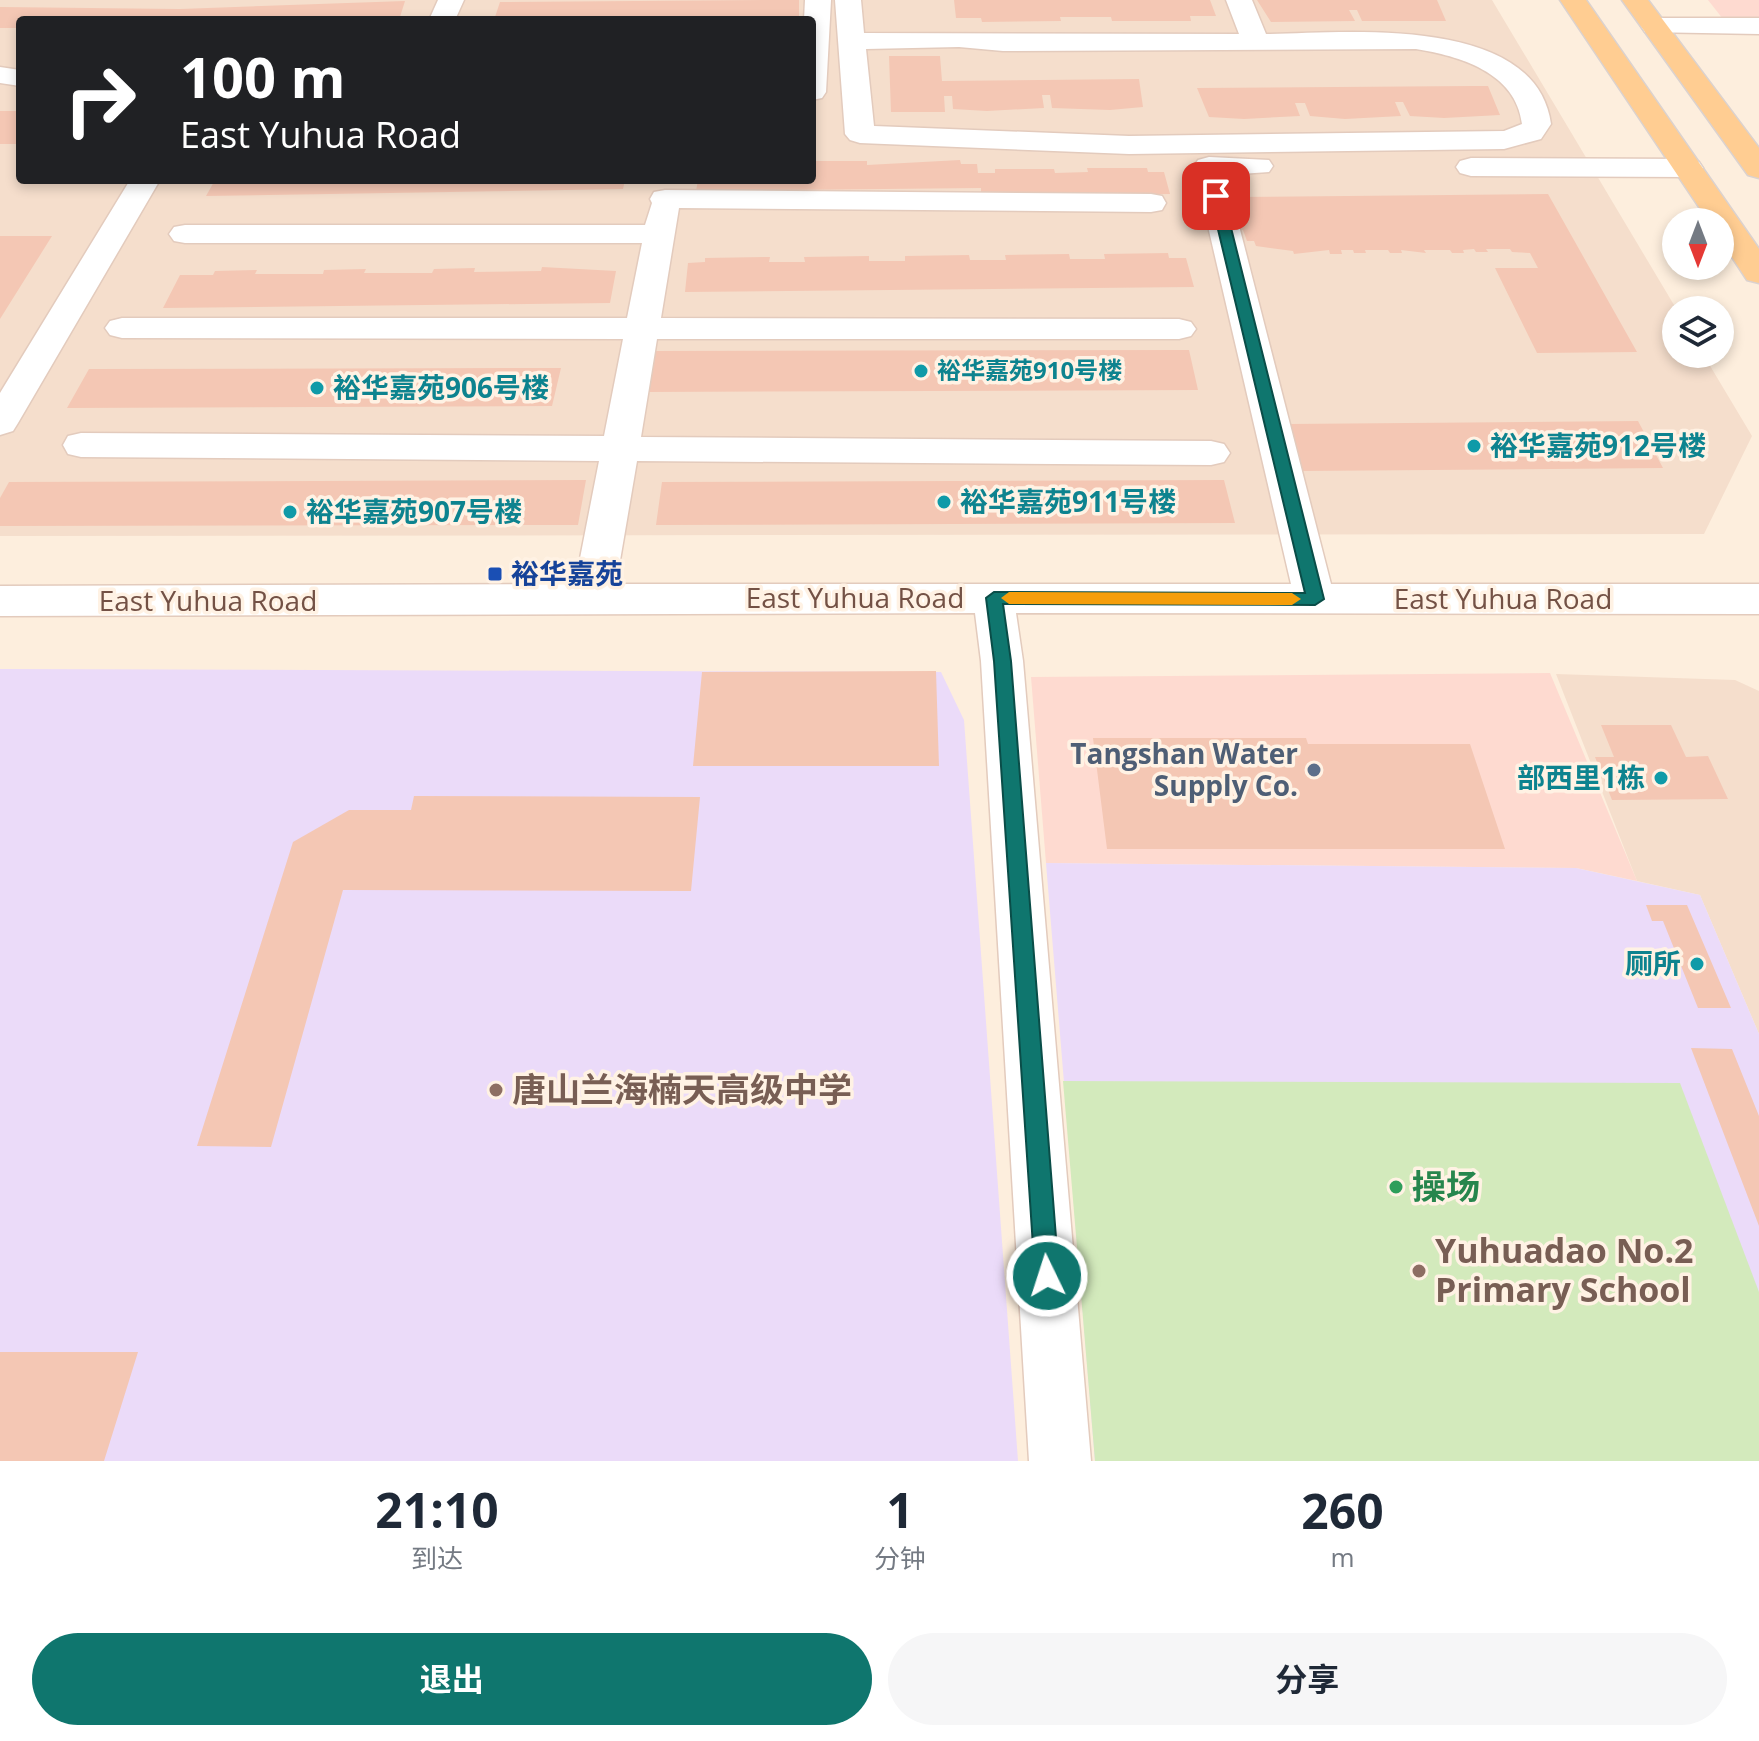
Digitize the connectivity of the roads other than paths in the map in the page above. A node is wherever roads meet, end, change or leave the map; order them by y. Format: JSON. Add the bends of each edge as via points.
{"nodes":[{"id":1,"x":848,"y":0,"type":"edge"},
{"id":2,"x":1239,"y":0,"type":"edge"},
{"id":3,"x":1573,"y":0,"type":"edge"},
{"id":4,"x":1635,"y":0,"type":"edge"},
{"id":5,"x":1654,"y":26,"type":"junction"},
{"id":6,"x":1759,"y":26,"type":"edge"},
{"id":7,"x":851,"y":41,"type":"junction"},
{"id":8,"x":1256,"y":42,"type":"junction"},
{"id":9,"x":1688,"y":168,"type":"junction"},
{"id":10,"x":1759,"y":169,"type":"edge"},
{"id":11,"x":143,"y":184,"type":"edge"},
{"id":12,"x":667,"y":190,"type":"edge"},
{"id":13,"x":1151,"y":203,"type":"dead end"},
{"id":14,"x":185,"y":234,"type":"dead end"},
{"id":15,"x":659,"y":234,"type":"junction"},
{"id":16,"x":1759,"y":273,"type":"edge"},
{"id":17,"x":122,"y":328,"type":"dead end"},
{"id":18,"x":642,"y":329,"type":"junction"},
{"id":19,"x":1179,"y":329,"type":"dead end"},
{"id":20,"x":0,"y":423,"type":"edge"},
{"id":21,"x":81,"y":445,"type":"dead end"},
{"id":22,"x":620,"y":449,"type":"junction"},
{"id":23,"x":1211,"y":453,"type":"dead end"},
{"id":24,"x":994,"y":598,"type":"junction"},
{"id":25,"x":593,"y":599,"type":"junction"},
{"id":26,"x":1315,"y":599,"type":"junction"},
{"id":27,"x":1759,"y":599,"type":"edge"},
{"id":28,"x":0,"y":601,"type":"edge"},
{"id":29,"x":1060,"y":1461,"type":"edge"}],
"edges":[{"from":1,"to":7,"type":"street"},
{"from":2,"to":8,"type":"street"},
{"from":3,"to":9,"type":"main road"},
{"from":4,"to":5,"type":"main road"},
{"from":5,"to":6,"type":"street"},
{"from":5,"to":10,"type":"main road"},
{"from":7,"to":8,"type":"street"},
{"from":7,"to":8,"type":"street","via":[[860,134],[1192,145],[1504,140],[1532,133],[1538,125],[1515,78],[1438,44]]},
{"from":9,"to":16,"type":"main road"},
{"from":9,"to":26,"type":"street","via":[[1209,166]]},
{"from":11,"to":20,"type":"street"},
{"from":12,"to":13,"type":"street"},
{"from":12,"to":15,"type":"street"},
{"from":14,"to":15,"type":"street"},
{"from":15,"to":18,"type":"street"},
{"from":17,"to":18,"type":"street"},
{"from":18,"to":19,"type":"street"},
{"from":18,"to":22,"type":"street"},
{"from":21,"to":22,"type":"street"},
{"from":22,"to":23,"type":"street"},
{"from":22,"to":25,"type":"street"},
{"from":24,"to":25,"type":"street","name":"East Yuhua Road"},
{"from":24,"to":26,"type":"street","name":"East Yuhua Road"},
{"from":24,"to":29,"type":"street"},
{"from":25,"to":28,"type":"street","name":"East Yuhua Road"},
{"from":26,"to":27,"type":"street","name":"East Yuhua Road"}]}
